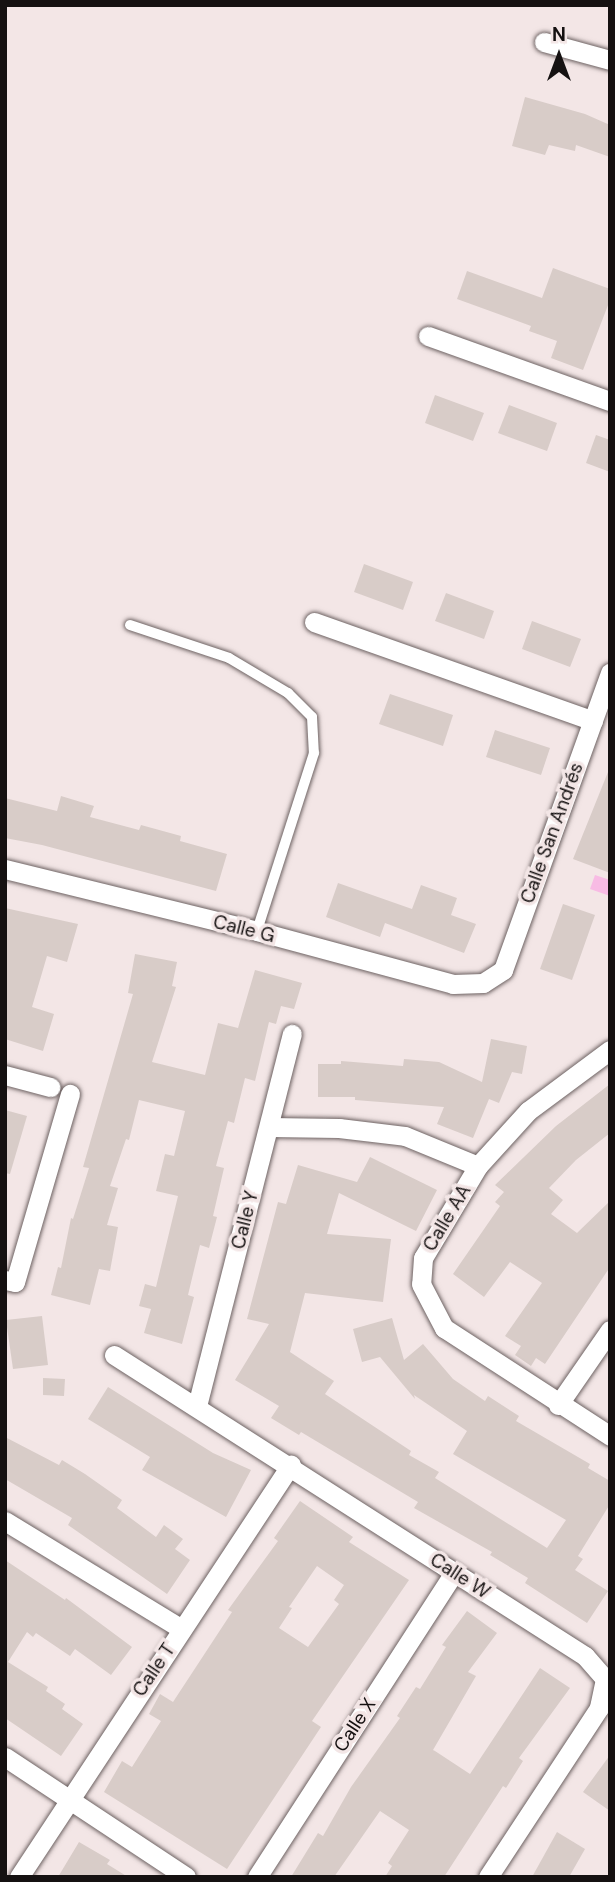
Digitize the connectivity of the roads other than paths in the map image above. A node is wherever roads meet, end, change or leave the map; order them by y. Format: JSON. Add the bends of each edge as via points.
{"nodes":[{"id":1,"x":544,"y":42,"type":"dead end"},
{"id":2,"x":610,"y":60,"type":"edge"},
{"id":3,"x":428,"y":336,"type":"dead end"},
{"id":4,"x":610,"y":401,"type":"edge"},
{"id":5,"x":314,"y":622,"type":"dead end"},
{"id":6,"x":130,"y":625,"type":"dead end"},
{"id":7,"x":610,"y":673,"type":"edge"},
{"id":8,"x":593,"y":721,"type":"junction"},
{"id":9,"x":5,"y":869,"type":"edge"},
{"id":10,"x":257,"y":932,"type":"junction"},
{"id":11,"x":483,"y":983,"type":"joint"},
{"id":12,"x":292,"y":1034,"type":"dead end"},
{"id":13,"x":610,"y":1050,"type":"edge"},
{"id":14,"x":5,"y":1075,"type":"edge"},
{"id":15,"x":50,"y":1087,"type":"dead end"},
{"id":16,"x":70,"y":1094,"type":"dead end"},
{"id":17,"x":269,"y":1127,"type":"junction"},
{"id":18,"x":478,"y":1166,"type":"junction"},
{"id":19,"x":5,"y":1280,"type":"edge"},
{"id":20,"x":610,"y":1330,"type":"edge"},
{"id":21,"x":114,"y":1354,"type":"dead end"},
{"id":22,"x":558,"y":1405,"type":"junction"},
{"id":23,"x":197,"y":1406,"type":"junction"},
{"id":24,"x":610,"y":1436,"type":"edge"},
{"id":25,"x":290,"y":1465,"type":"junction"},
{"id":26,"x":5,"y":1521,"type":"edge"},
{"id":27,"x":454,"y":1573,"type":"junction"},
{"id":28,"x":182,"y":1629,"type":"junction"},
{"id":29,"x":5,"y":1757,"type":"edge"},
{"id":30,"x":69,"y":1799,"type":"junction"},
{"id":31,"x":19,"y":1877,"type":"edge"},
{"id":32,"x":186,"y":1877,"type":"edge"},
{"id":33,"x":257,"y":1877,"type":"edge"},
{"id":34,"x":488,"y":1877,"type":"edge"}],
"edges":[{"from":1,"to":2,"type":"street"},
{"from":3,"to":4,"type":"street"},
{"from":5,"to":8,"type":"street"},
{"from":6,"to":10,"type":"lane","via":[[229,659],[288,693],[312,717],[314,753]]},
{"from":7,"to":8,"type":"street","name":"Calle San Andrés"},
{"from":8,"to":11,"type":"street","name":"Calle San Andrés","via":[[503,970]]},
{"from":9,"to":10,"type":"street","name":"Calle G"},
{"from":10,"to":11,"type":"street","name":"Calle G","via":[[453,984]]},
{"from":12,"to":17,"type":"street","name":"Calle Y"},
{"from":13,"to":18,"type":"street","name":"Calle AA","via":[[527,1111]]},
{"from":14,"to":15,"type":"street"},
{"from":16,"to":19,"type":"street","via":[[15,1282]]},
{"from":17,"to":18,"type":"street","via":[[339,1128],[405,1136]]},
{"from":17,"to":23,"type":"street","name":"Calle Y"},
{"from":18,"to":22,"type":"street","name":"Calle AA","via":[[422,1258],[421,1284],[444,1328]]},
{"from":20,"to":22,"type":"street"},
{"from":21,"to":23,"type":"street","name":"Calle W"},
{"from":22,"to":24,"type":"street","name":"Calle AA"},
{"from":23,"to":25,"type":"street","name":"Calle W"},
{"from":25,"to":27,"type":"street","name":"Calle W"},
{"from":25,"to":28,"type":"street","name":"Calle T"},
{"from":26,"to":28,"type":"street"},
{"from":27,"to":33,"type":"street","name":"Calle X"},
{"from":27,"to":34,"type":"street","name":"Calle W","via":[[585,1656],[605,1679],[599,1708]]},
{"from":28,"to":30,"type":"street","name":"Calle T"},
{"from":29,"to":30,"type":"street"},
{"from":30,"to":31,"type":"street","name":"Calle T"},
{"from":30,"to":32,"type":"street"}]}
